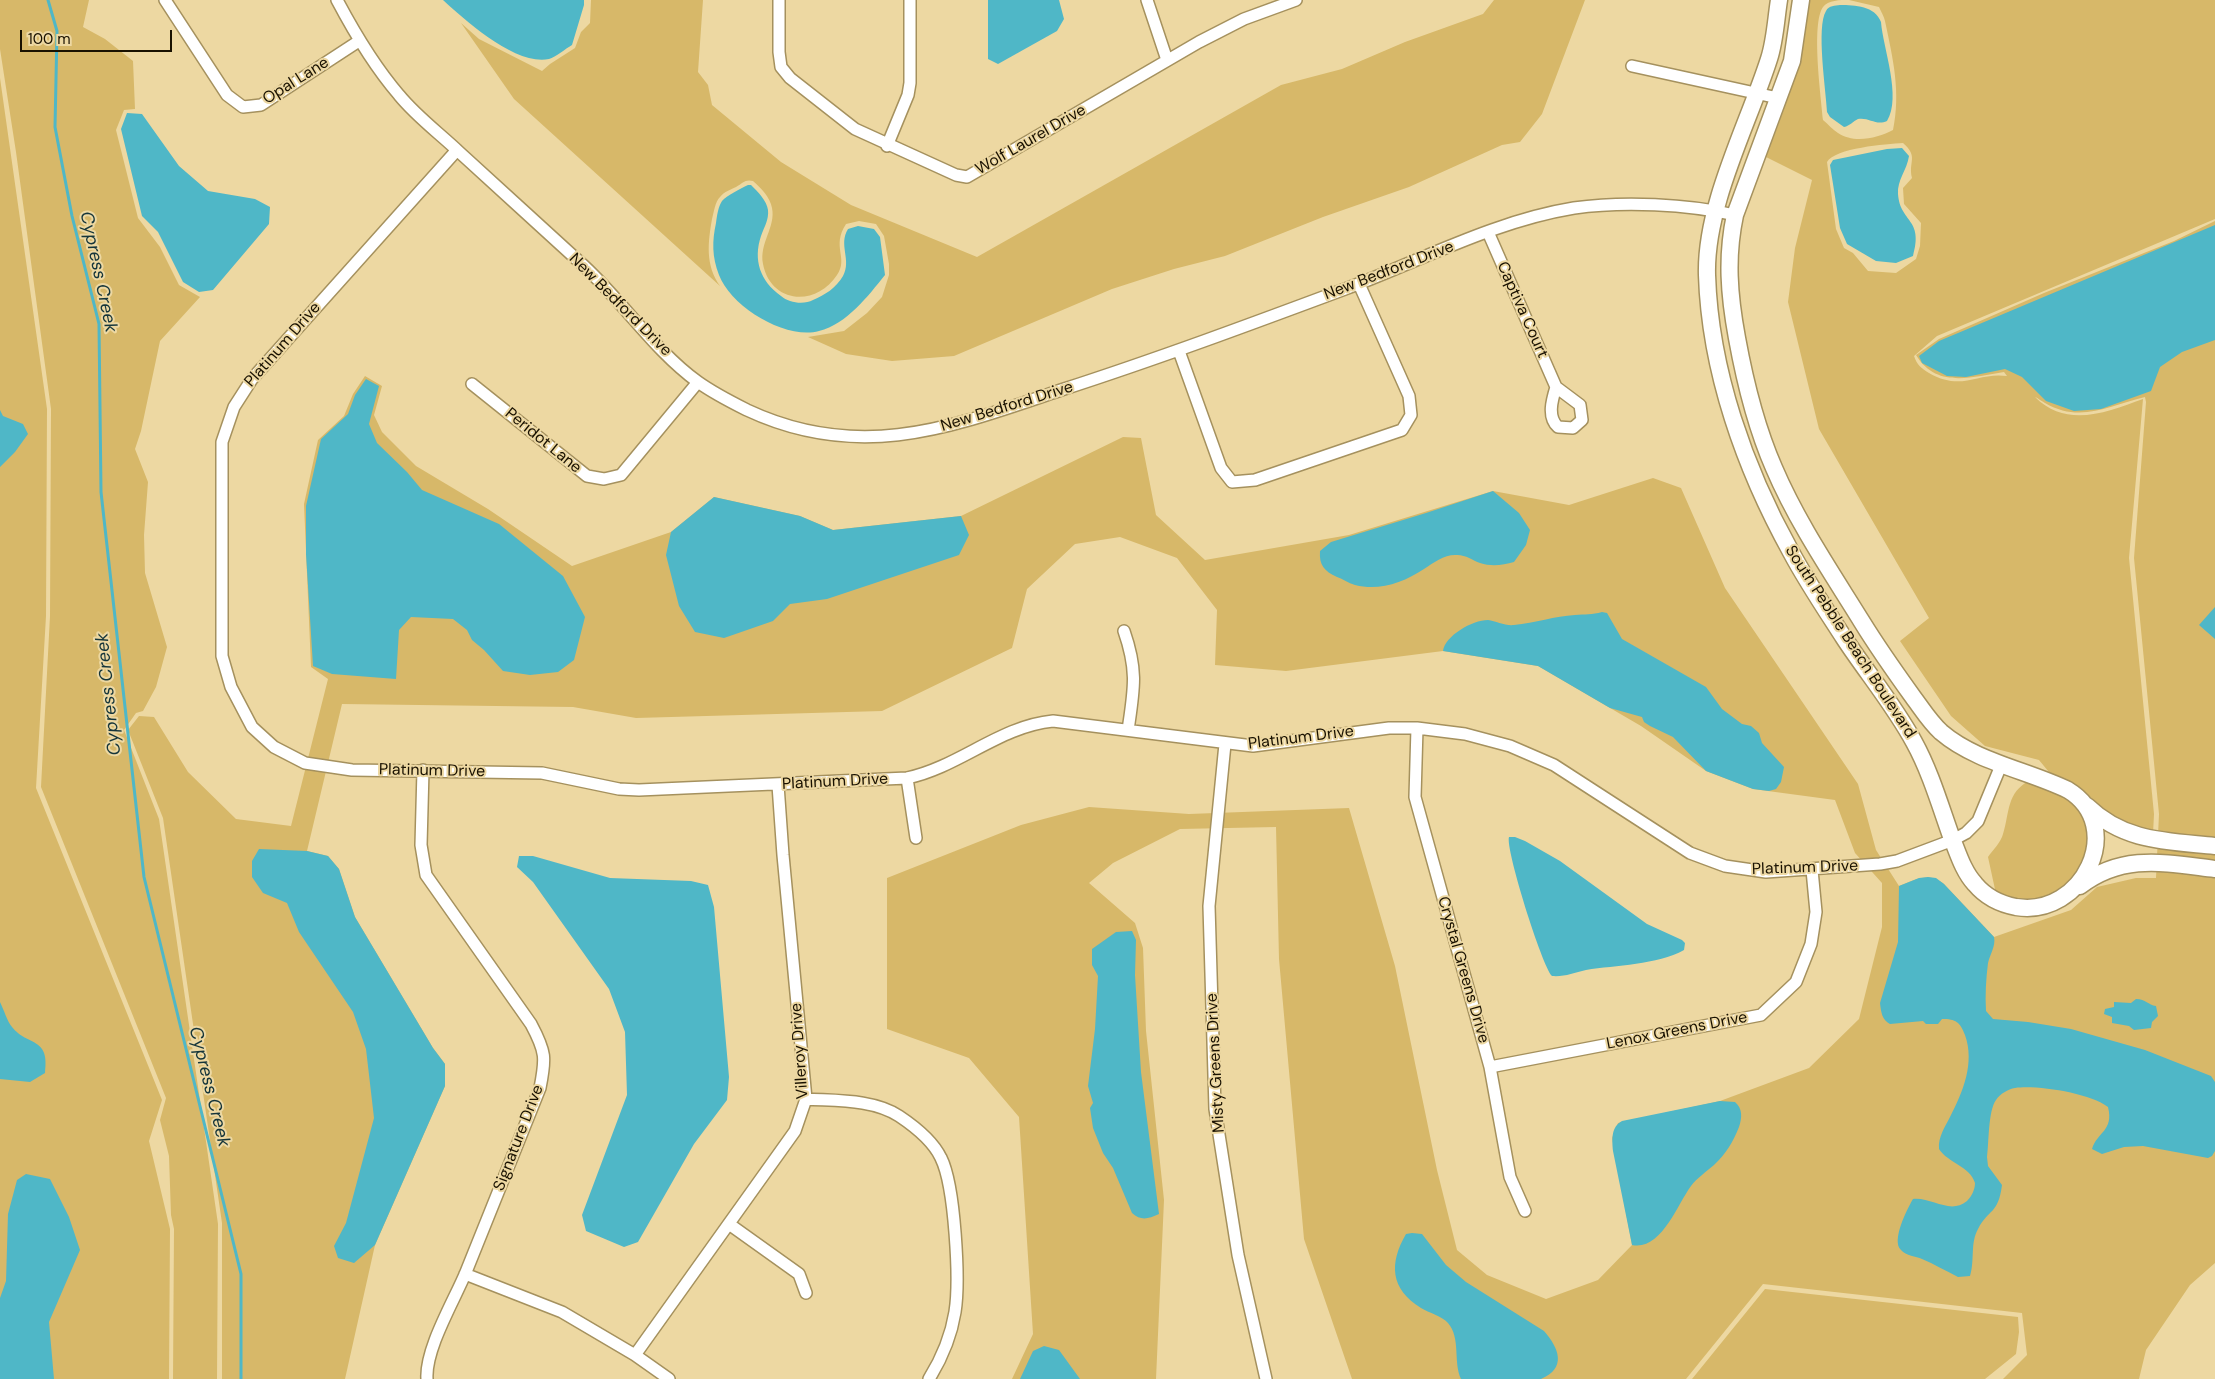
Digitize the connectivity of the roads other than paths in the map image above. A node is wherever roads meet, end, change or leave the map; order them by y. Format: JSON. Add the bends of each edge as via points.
{"nodes":[{"id":1,"x":165,"y":0,"type":"edge"},
{"id":2,"x":337,"y":0,"type":"edge"},
{"id":3,"x":779,"y":0,"type":"edge"},
{"id":4,"x":910,"y":0,"type":"edge"},
{"id":5,"x":1147,"y":0,"type":"edge"},
{"id":6,"x":1296,"y":0,"type":"edge"},
{"id":7,"x":1779,"y":0,"type":"edge"},
{"id":8,"x":1801,"y":0,"type":"edge"},
{"id":9,"x":359,"y":41,"type":"junction"},
{"id":10,"x":1167,"y":60,"type":"junction"},
{"id":11,"x":1632,"y":66,"type":"dead end"},
{"id":12,"x":1756,"y":93,"type":"junction"},
{"id":13,"x":1778,"y":98,"type":"junction"},
{"id":14,"x":887,"y":146,"type":"junction"},
{"id":15,"x":457,"y":150,"type":"junction"},
{"id":16,"x":1715,"y":210,"type":"junction"},
{"id":17,"x":1736,"y":215,"type":"junction"},
{"id":18,"x":1488,"y":232,"type":"junction"},
{"id":19,"x":1359,"y":284,"type":"junction"},
{"id":20,"x":1179,"y":351,"type":"junction"},
{"id":21,"x":698,"y":382,"type":"junction"},
{"id":22,"x":472,"y":384,"type":"dead end"},
{"id":23,"x":1556,"y":387,"type":"dead end"},
{"id":24,"x":1124,"y":631,"type":"dead end"},
{"id":25,"x":1880,"y":651,"type":"junction"},
{"id":26,"x":1862,"y":663,"type":"junction"},
{"id":27,"x":1417,"y":728,"type":"junction"},
{"id":28,"x":1128,"y":730,"type":"junction"},
{"id":29,"x":1225,"y":744,"type":"junction"},
{"id":30,"x":2002,"y":763,"type":"junction"},
{"id":31,"x":423,"y":770,"type":"junction"},
{"id":32,"x":907,"y":778,"type":"junction"},
{"id":33,"x":778,"y":784,"type":"junction"},
{"id":34,"x":2081,"y":799,"type":"junction"},
{"id":35,"x":916,"y":838,"type":"dead end"},
{"id":36,"x":1953,"y":840,"type":"junction"},
{"id":37,"x":2215,"y":846,"type":"edge"},
{"id":38,"x":2215,"y":869,"type":"edge"},
{"id":39,"x":1812,"y":870,"type":"junction"},
{"id":40,"x":2074,"y":890,"type":"junction"},
{"id":41,"x":1490,"y":1067,"type":"junction"},
{"id":42,"x":806,"y":1099,"type":"junction"},
{"id":43,"x":1525,"y":1211,"type":"dead end"},
{"id":44,"x":729,"y":1224,"type":"junction"},
{"id":45,"x":465,"y":1274,"type":"junction"},
{"id":46,"x":806,"y":1293,"type":"dead end"},
{"id":47,"x":636,"y":1355,"type":"junction"},
{"id":48,"x":427,"y":1379,"type":"edge"},
{"id":49,"x":669,"y":1379,"type":"edge"},
{"id":50,"x":929,"y":1379,"type":"edge"},
{"id":51,"x":1266,"y":1379,"type":"edge"}],
"edges":[{"from":1,"to":9,"type":"street","name":"Opal Lane","via":[[227,95],[243,107],[261,105]]},
{"from":2,"to":9,"type":"street","name":"New Bedford Drive"},
{"from":3,"to":14,"type":"street","name":"Wolf Laurel Drive","via":[[781,67],[790,78],[855,129]]},
{"from":4,"to":14,"type":"street","via":[[910,83]]},
{"from":5,"to":10,"type":"street"},
{"from":6,"to":10,"type":"street","name":"Wolf Laurel Drive","via":[[1244,19]]},
{"from":7,"to":12,"type":"street","name":"South Pebble Beach Boulevard","via":[[1771,56]]},
{"from":8,"to":13,"type":"street","name":"South Pebble Beach Boulevard","via":[[1792,61]]},
{"from":9,"to":15,"type":"street","name":"New Bedford Drive","via":[[401,98]]},
{"from":10,"to":14,"type":"street","name":"Wolf Laurel Drive","via":[[967,177]]},
{"from":11,"to":12,"type":"street"},
{"from":12,"to":13,"type":"street"},
{"from":12,"to":16,"type":"street","name":"South Pebble Beach Boulevard"},
{"from":13,"to":17,"type":"street","name":"South Pebble Beach Boulevard"},
{"from":15,"to":21,"type":"street","name":"New Bedford Drive","via":[[607,288],[654,341]]},
{"from":15,"to":31,"type":"street","name":"Platinum Drive","via":[[252,379],[234,407],[222,442],[222,656],[231,687],[252,727],[274,747],[305,764],[352,770]]},
{"from":16,"to":17,"type":"street","name":"New Bedford Drive"},
{"from":16,"to":18,"type":"street","name":"New Bedford Drive","via":[[1617,203],[1571,209]]},
{"from":16,"to":26,"type":"street","name":"South Pebble Beach Boulevard","via":[[1707,253],[1709,299],[1718,362],[1739,437],[1764,501],[1791,553]]},
{"from":17,"to":25,"type":"street","name":"South Pebble Beach Boulevard","via":[[1728,258],[1729,296],[1756,420],[1774,469],[1814,545]]},
{"from":18,"to":19,"type":"street","name":"New Bedford Drive"},
{"from":18,"to":23,"type":"street","name":"Captiva Court"},
{"from":19,"to":20,"type":"street","name":"New Bedford Drive"},
{"from":19,"to":20,"type":"street","via":[[1409,396],[1411,415],[1402,430],[1255,480],[1232,482],[1221,468]]},
{"from":20,"to":21,"type":"street","name":"New Bedford Drive","via":[[965,423],[902,436],[856,438],[795,428],[747,410]]},
{"from":21,"to":22,"type":"street","name":"Peridot Lane","via":[[621,475],[604,479],[587,476]]},
{"from":24,"to":28,"type":"street","via":[[1135,675]]},
{"from":25,"to":26,"type":"street"},
{"from":25,"to":30,"type":"street","name":"South Pebble Beach Boulevard","via":[[1942,733],[1964,747]]},
{"from":26,"to":36,"type":"street","name":"South Pebble Beach Boulevard","via":[[1914,743]]},
{"from":27,"to":29,"type":"street","name":"Platinum Drive","via":[[1368,730],[1261,746]]},
{"from":27,"to":39,"type":"street","name":"Platinum Drive","via":[[1476,736],[1533,755],[1574,777],[1679,846],[1714,862],[1754,871]]},
{"from":27,"to":41,"type":"street","name":"Crystal Greens Drive","via":[[1415,797]]},
{"from":28,"to":29,"type":"street","name":"Platinum Drive"},
{"from":28,"to":32,"type":"street","name":"Platinum Drive","via":[[1060,721],[1038,723],[1016,730],[936,770]]},
{"from":29,"to":51,"type":"street","name":"Misty Greens Drive","via":[[1209,906],[1215,1109],[1238,1255]]},
{"from":30,"to":34,"type":"street","name":"South Pebble Beach Boulevard","via":[[2061,786]]},
{"from":30,"to":36,"type":"street","name":"Platinum Drive","via":[[1978,821]]},
{"from":31,"to":33,"type":"street","name":"Platinum Drive","via":[[542,773],[638,790]]},
{"from":31,"to":45,"type":"street","name":"Signature Drive","via":[[421,845],[426,875],[531,1024],[543,1045],[545,1063],[540,1088]]},
{"from":32,"to":33,"type":"street","name":"Platinum Drive"},
{"from":32,"to":35,"type":"street"},
{"from":33,"to":42,"type":"street","name":"Villeroy Drive"},
{"from":34,"to":37,"type":"street","name":"South Pebble Beach Boulevard","via":[[2104,821],[2129,834]]},
{"from":34,"to":40,"type":"street","name":"South Pebble Beach Boulevard","via":[[2094,825],[2095,848],[2089,866]]},
{"from":36,"to":39,"type":"street","name":"Platinum Drive","via":[[1888,863]]},
{"from":36,"to":40,"type":"street","name":"South Pebble Beach Boulevard","via":[[1972,882],[2001,903],[2026,908],[2043,906]]},
{"from":38,"to":40,"type":"street","name":"South Pebble Beach Boulevard","via":[[2135,862],[2102,871]]},
{"from":39,"to":41,"type":"street","name":"Lenox Greens Drive","via":[[1816,912],[1810,944],[1796,982],[1761,1015]]},
{"from":41,"to":43,"type":"street","name":"Crystal Greens Drive","via":[[1510,1177]]},
{"from":42,"to":44,"type":"street","name":"Villeroy Drive","via":[[795,1131]]},
{"from":42,"to":50,"type":"street","via":[[867,1104],[897,1114],[923,1135],[941,1158],[951,1187],[956,1304],[946,1348]]},
{"from":44,"to":46,"type":"street","via":[[799,1274]]},
{"from":44,"to":47,"type":"street","name":"Villeroy Drive"},
{"from":45,"to":47,"type":"street","via":[[562,1312]]},
{"from":45,"to":48,"type":"street","name":"Signature Drive","via":[[435,1342],[426,1367]]},
{"from":47,"to":49,"type":"street"}]}
